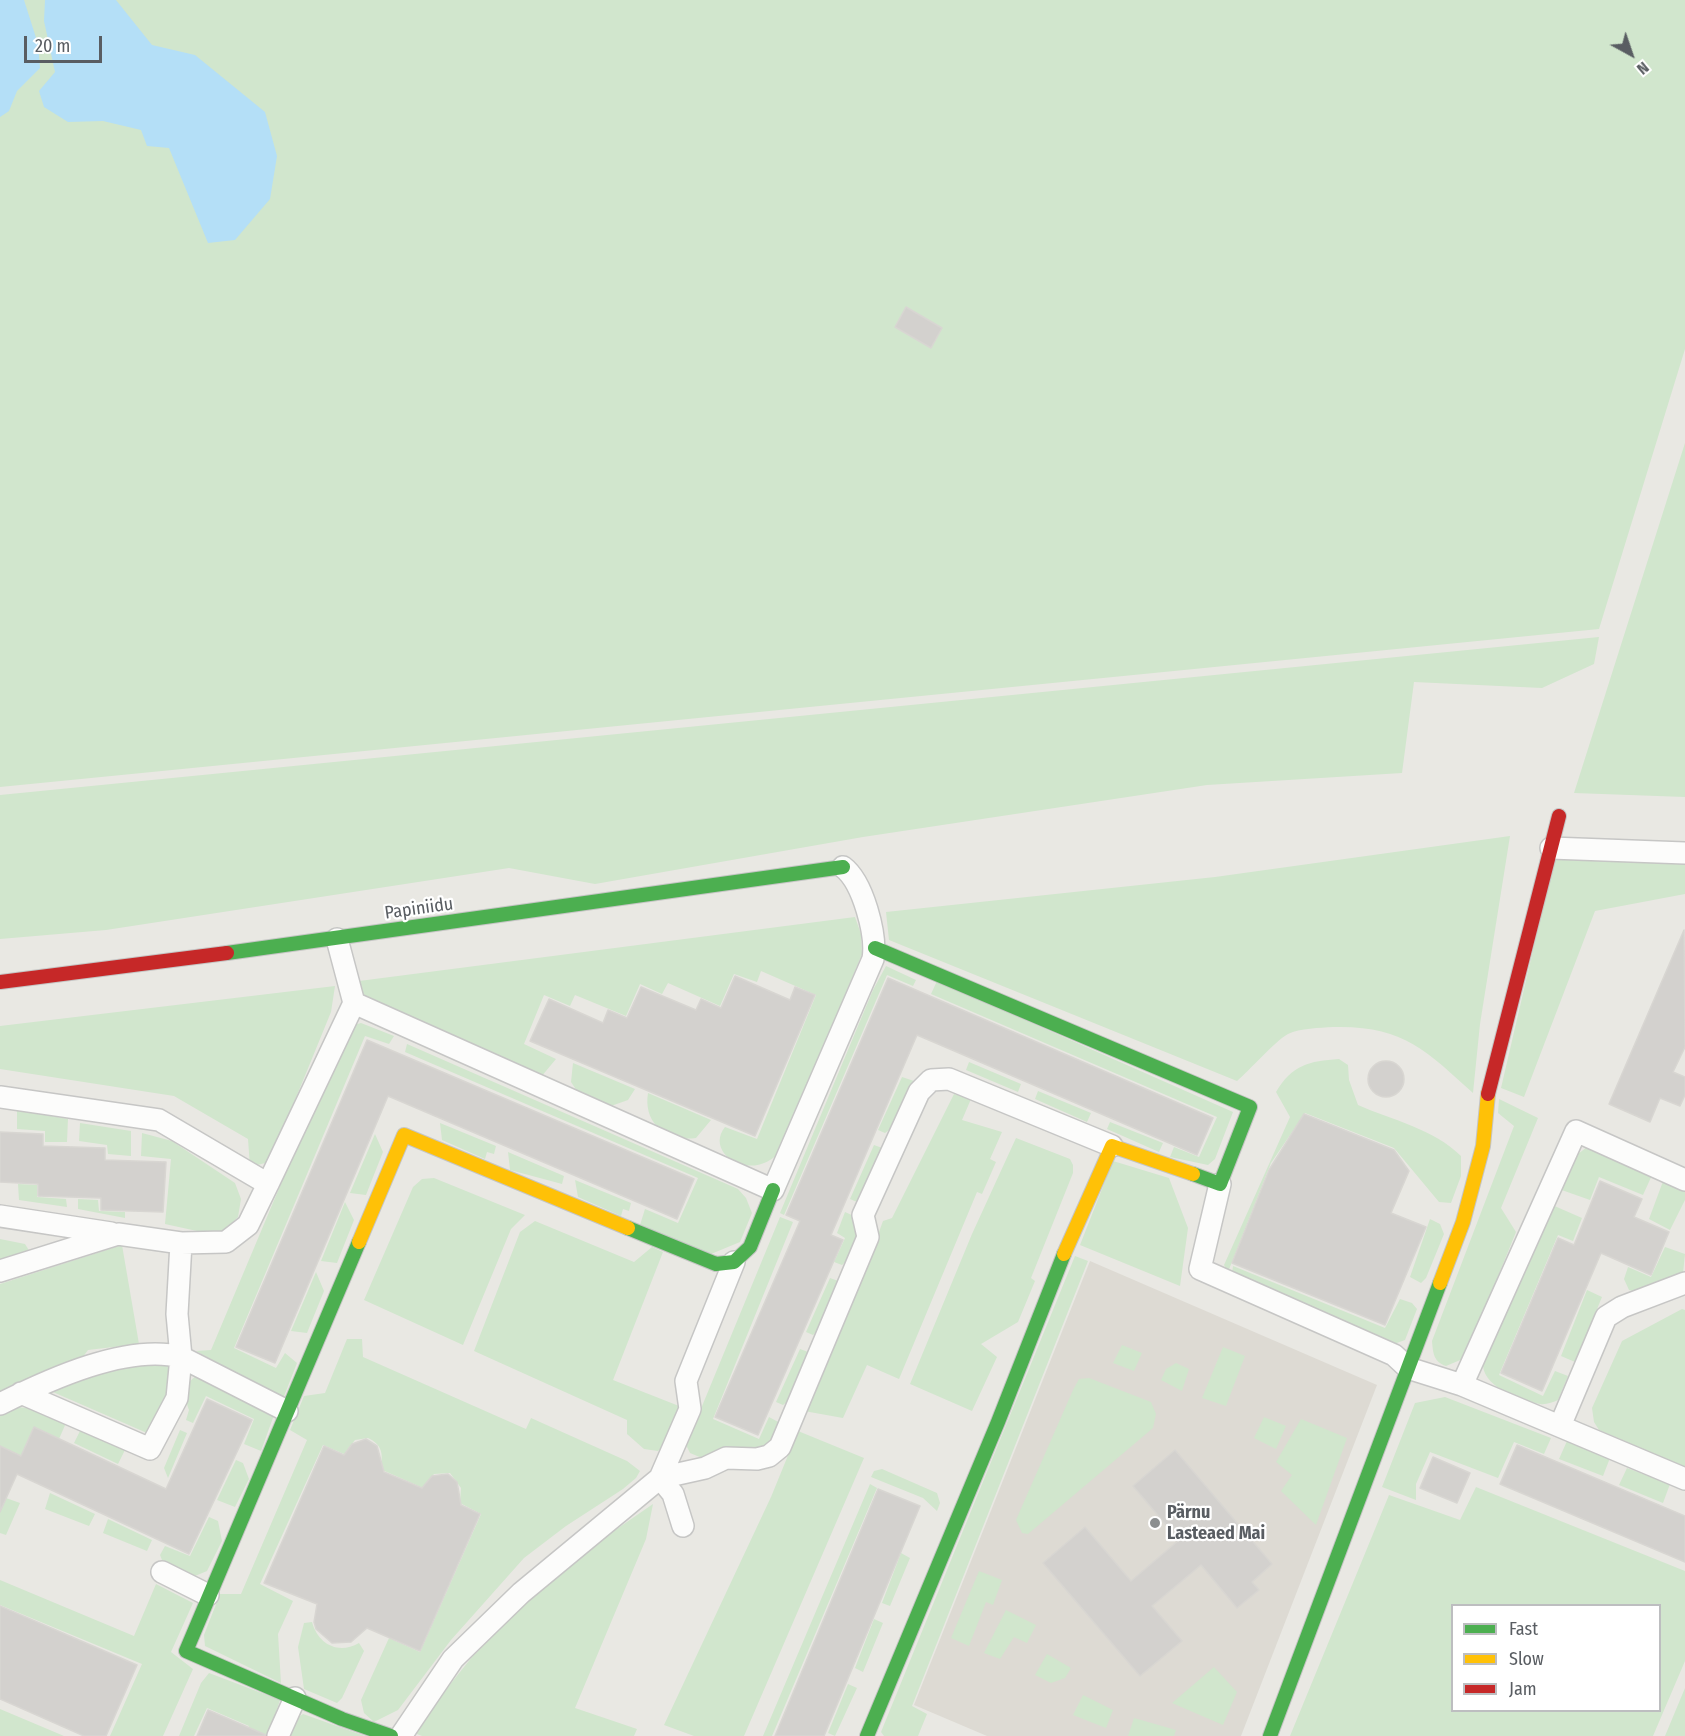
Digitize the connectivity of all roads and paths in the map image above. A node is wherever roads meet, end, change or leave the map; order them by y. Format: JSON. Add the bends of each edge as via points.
{"nodes":[{"id":1,"x":1559,"y":816,"type":"dead end"},
{"id":2,"x":1551,"y":848,"type":"junction"},
{"id":3,"x":1685,"y":853,"type":"edge"},
{"id":4,"x":843,"y":867,"type":"joint"},
{"id":5,"x":337,"y":939,"type":"junction"},
{"id":6,"x":875,"y":948,"type":"junction"},
{"id":7,"x":0,"y":982,"type":"edge"},
{"id":8,"x":354,"y":1004,"type":"junction"},
{"id":9,"x":0,"y":1097,"type":"edge"},
{"id":10,"x":1112,"y":1146,"type":"junction"},
{"id":11,"x":1685,"y":1180,"type":"edge"},
{"id":12,"x":268,"y":1184,"type":"junction"},
{"id":13,"x":1220,"y":1184,"type":"junction"},
{"id":14,"x":773,"y":1190,"type":"junction"},
{"id":15,"x":0,"y":1216,"type":"edge"},
{"id":16,"x":118,"y":1234,"type":"junction"},
{"id":17,"x":181,"y":1244,"type":"junction"},
{"id":18,"x":734,"y":1262,"type":"junction"},
{"id":19,"x":0,"y":1271,"type":"edge"},
{"id":20,"x":1685,"y":1283,"type":"edge"},
{"id":21,"x":181,"y":1357,"type":"junction"},
{"id":22,"x":1408,"y":1368,"type":"junction"},
{"id":23,"x":1462,"y":1386,"type":"junction"},
{"id":24,"x":21,"y":1393,"type":"junction"},
{"id":25,"x":0,"y":1404,"type":"edge"},
{"id":26,"x":287,"y":1411,"type":"junction"},
{"id":27,"x":1560,"y":1426,"type":"junction"},
{"id":28,"x":660,"y":1478,"type":"junction"},
{"id":29,"x":1685,"y":1479,"type":"edge"},
{"id":30,"x":683,"y":1526,"type":"dead end"},
{"id":31,"x":162,"y":1572,"type":"dead end"},
{"id":32,"x":208,"y":1595,"type":"junction"},
{"id":33,"x":295,"y":1698,"type":"junction"},
{"id":34,"x":278,"y":1736,"type":"edge"},
{"id":35,"x":391,"y":1736,"type":"edge"},
{"id":36,"x":401,"y":1736,"type":"edge"},
{"id":37,"x":867,"y":1736,"type":"edge"},
{"id":38,"x":1270,"y":1736,"type":"edge"}],
"edges":[{"from":1,"to":2,"type":"street"},
{"from":2,"to":3,"type":"street"},
{"from":2,"to":22,"type":"street","via":[[1488,1090],[1483,1146],[1463,1222]]},
{"from":4,"to":5,"type":"street","name":"Papiniidu"},
{"from":4,"to":6,"type":"street","via":[[860,888]]},
{"from":5,"to":7,"type":"street","name":"Papiniidu"},
{"from":5,"to":8,"type":"street"},
{"from":6,"to":13,"type":"street","via":[[1250,1107]]},
{"from":6,"to":14,"type":"street"},
{"from":8,"to":12,"type":"street"},
{"from":8,"to":14,"type":"street"},
{"from":9,"to":12,"type":"street","via":[[159,1120]]},
{"from":10,"to":13,"type":"street"},
{"from":10,"to":28,"type":"street","via":[[949,1078],[932,1080],[919,1092],[863,1215],[868,1237],[780,1447],[769,1456],[726,1458],[705,1468]]},
{"from":10,"to":37,"type":"street","via":[[1060,1262]]},
{"from":11,"to":23,"type":"street","via":[[1576,1131]]},
{"from":12,"to":17,"type":"street","via":[[248,1225],[226,1242]]},
{"from":13,"to":22,"type":"street","via":[[1200,1269],[1394,1355]]},
{"from":14,"to":18,"type":"street","via":[[752,1244]]},
{"from":15,"to":16,"type":"street"},
{"from":16,"to":17,"type":"street"},
{"from":16,"to":19,"type":"street"},
{"from":17,"to":21,"type":"street","via":[[177,1314]]},
{"from":18,"to":26,"type":"street","via":[[716,1264],[665,1245],[404,1134]]},
{"from":18,"to":28,"type":"street","via":[[686,1381],[690,1409]]},
{"from":20,"to":27,"type":"street","via":[[1622,1306],[1606,1317]]},
{"from":21,"to":24,"type":"street","via":[[163,1352],[118,1356]]},
{"from":21,"to":24,"type":"street","via":[[177,1398],[150,1449]]},
{"from":21,"to":26,"type":"street"},
{"from":22,"to":23,"type":"street"},
{"from":22,"to":38,"type":"street"},
{"from":23,"to":27,"type":"street"},
{"from":24,"to":25,"type":"street"},
{"from":26,"to":32,"type":"street"},
{"from":27,"to":29,"type":"street"},
{"from":28,"to":30,"type":"street","via":[[672,1494]]},
{"from":28,"to":36,"type":"street","via":[[521,1593],[453,1659]]},
{"from":31,"to":32,"type":"street"},
{"from":32,"to":33,"type":"street","via":[[186,1651]]},
{"from":33,"to":34,"type":"street"},
{"from":33,"to":35,"type":"street"}]}
